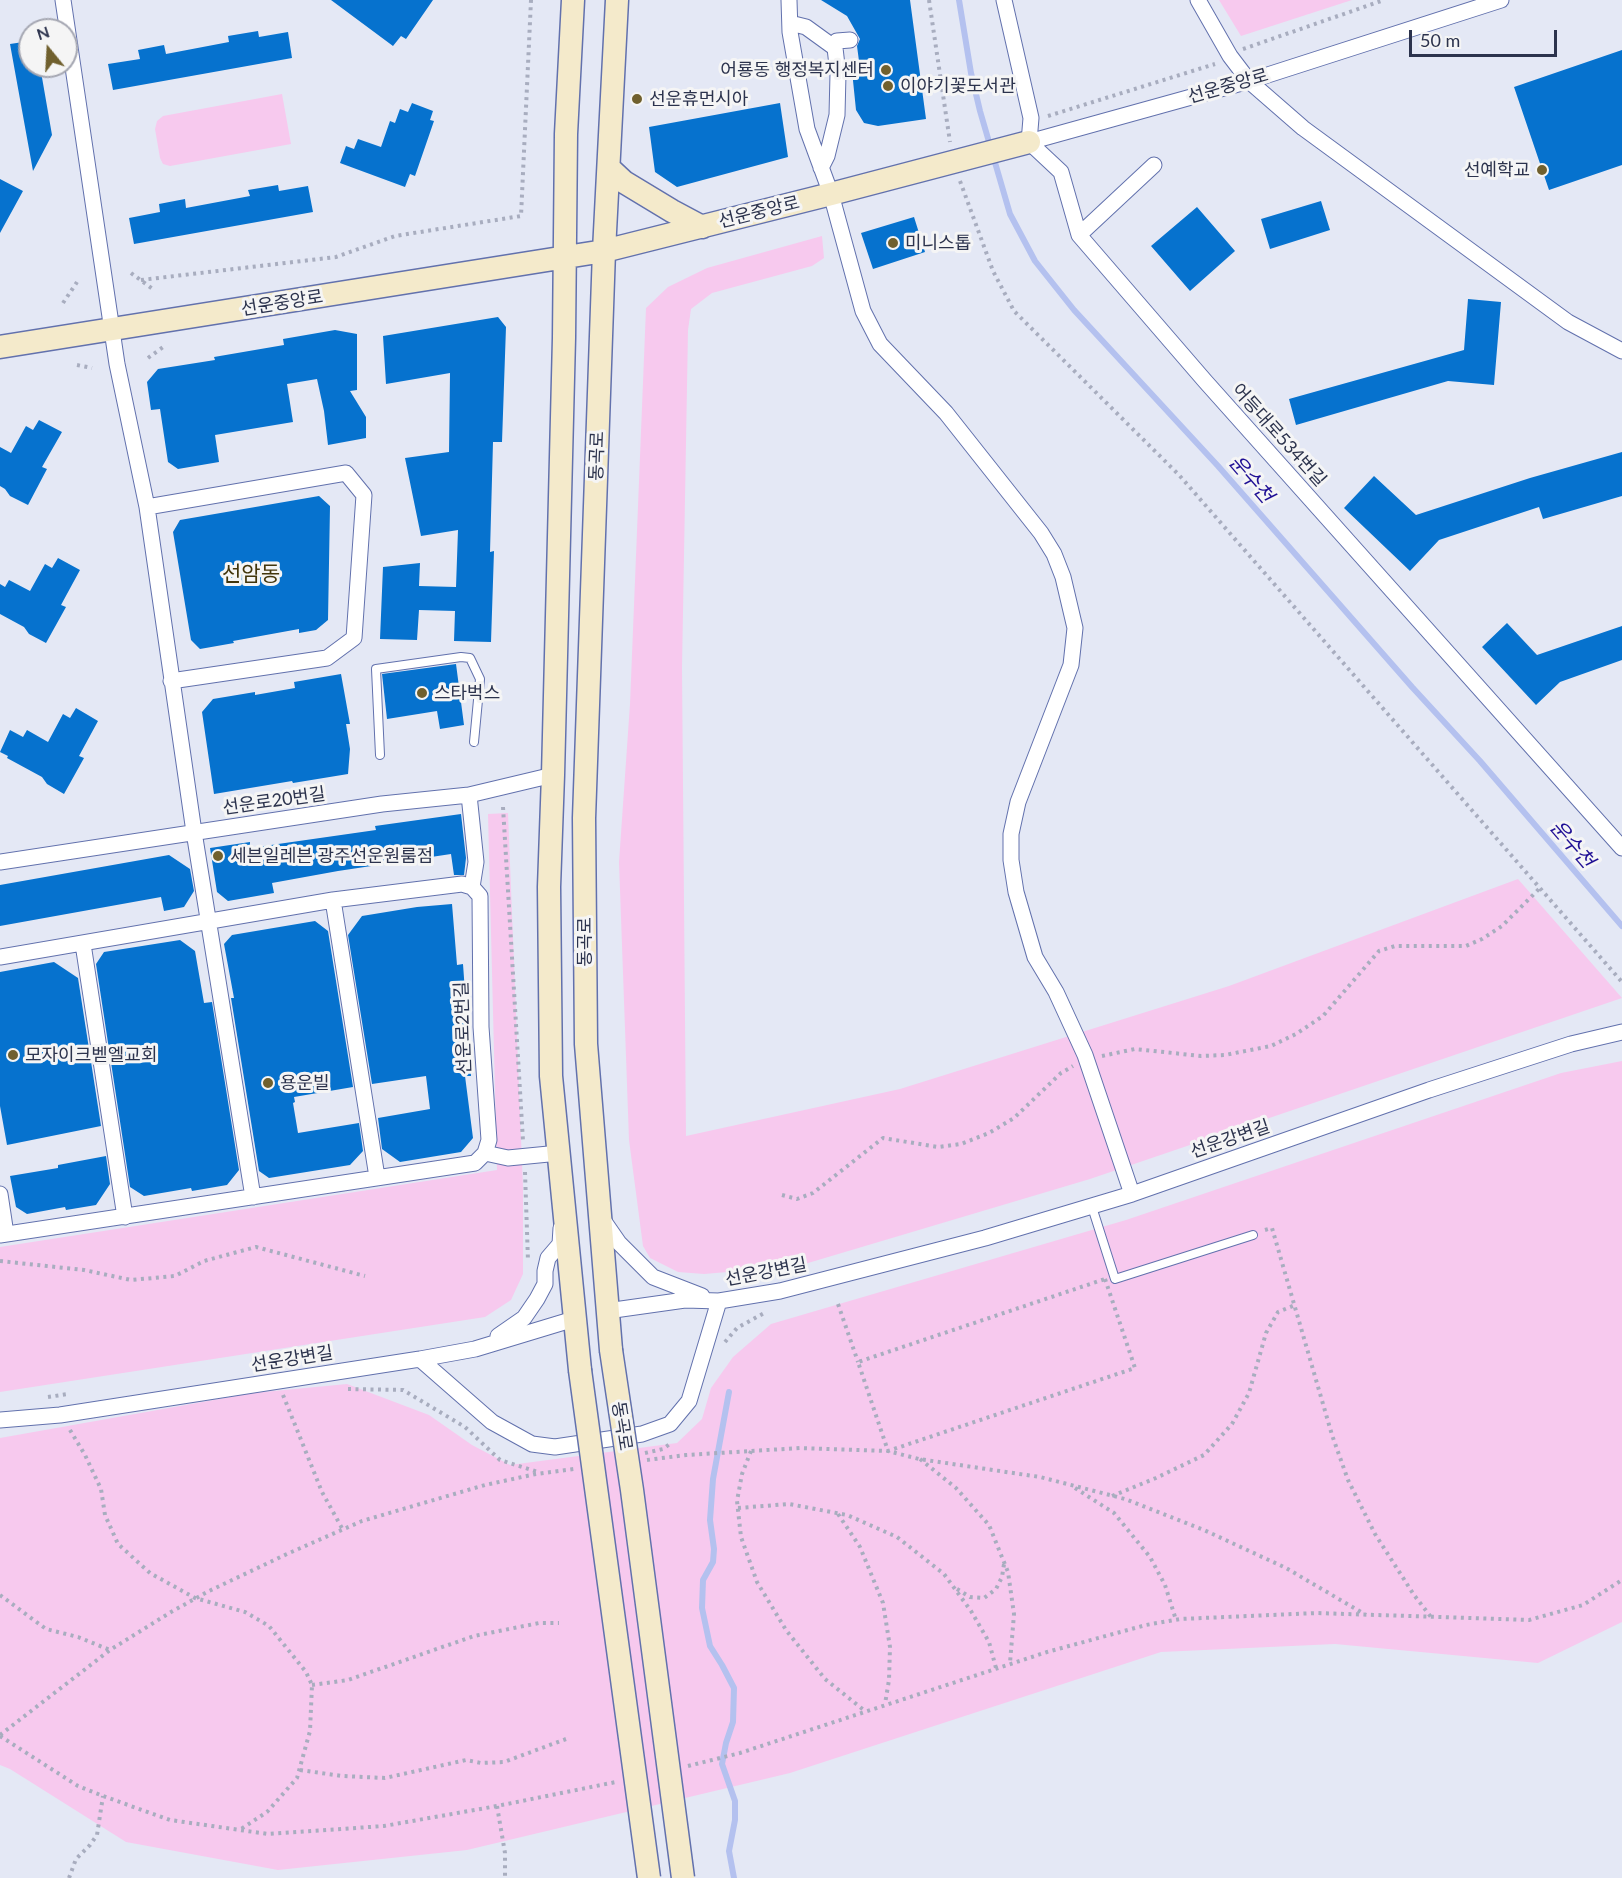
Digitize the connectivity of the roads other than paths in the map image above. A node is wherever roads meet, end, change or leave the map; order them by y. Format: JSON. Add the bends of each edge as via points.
{"nodes":[{"id":1,"x":63,"y":0,"type":"edge"},
{"id":2,"x":573,"y":0,"type":"edge"},
{"id":3,"x":617,"y":0,"type":"edge"},
{"id":4,"x":789,"y":0,"type":"edge"},
{"id":5,"x":1004,"y":0,"type":"edge"},
{"id":6,"x":1198,"y":0,"type":"edge"},
{"id":7,"x":1501,"y":0,"type":"edge"},
{"id":8,"x":790,"y":23,"type":"junction"},
{"id":9,"x":850,"y":40,"type":"dead end"},
{"id":10,"x":835,"y":48,"type":"junction"},
{"id":11,"x":1249,"y":81,"type":"junction"},
{"id":12,"x":1025,"y":143,"type":"junction"},
{"id":13,"x":1154,"y":165,"type":"dead end"},
{"id":14,"x":609,"y":168,"type":"junction"},
{"id":15,"x":821,"y":168,"type":"junction"},
{"id":16,"x":831,"y":194,"type":"junction"},
{"id":17,"x":702,"y":227,"type":"junction"},
{"id":18,"x":1078,"y":235,"type":"junction"},
{"id":19,"x":604,"y":251,"type":"junction"},
{"id":20,"x":564,"y":258,"type":"junction"},
{"id":21,"x":111,"y":331,"type":"junction"},
{"id":22,"x":0,"y":347,"type":"edge"},
{"id":23,"x":1622,"y":351,"type":"edge"},
{"id":24,"x":147,"y":507,"type":"junction"},
{"id":25,"x":171,"y":681,"type":"junction"},
{"id":26,"x":474,"y":742,"type":"dead end"},
{"id":27,"x":380,"y":755,"type":"dead end"},
{"id":28,"x":553,"y":775,"type":"junction"},
{"id":29,"x":469,"y":795,"type":"junction"},
{"id":30,"x":194,"y":832,"type":"junction"},
{"id":31,"x":1622,"y":848,"type":"edge"},
{"id":32,"x":0,"y":862,"type":"edge"},
{"id":33,"x":472,"y":887,"type":"junction"},
{"id":34,"x":333,"y":900,"type":"junction"},
{"id":35,"x":208,"y":922,"type":"junction"},
{"id":36,"x":83,"y":944,"type":"junction"},
{"id":37,"x":0,"y":957,"type":"edge"},
{"id":38,"x":1622,"y":1032,"type":"edge"},
{"id":39,"x":485,"y":1153,"type":"junction"},
{"id":40,"x":559,"y":1153,"type":"junction"},
{"id":41,"x":377,"y":1177,"type":"junction"},
{"id":42,"x":563,"y":1189,"type":"junction"},
{"id":43,"x":0,"y":1194,"type":"edge"},
{"id":44,"x":1132,"y":1194,"type":"junction"},
{"id":45,"x":253,"y":1197,"type":"junction"},
{"id":46,"x":1092,"y":1207,"type":"junction"},
{"id":47,"x":599,"y":1215,"type":"junction"},
{"id":48,"x":125,"y":1217,"type":"junction"},
{"id":49,"x":3,"y":1235,"type":"edge"},
{"id":50,"x":1253,"y":1235,"type":"road end"},
{"id":51,"x":719,"y":1301,"type":"junction"},
{"id":52,"x":607,"y":1311,"type":"junction"},
{"id":53,"x":574,"y":1319,"type":"junction"},
{"id":54,"x":475,"y":1349,"type":"junction"},
{"id":55,"x":420,"y":1359,"type":"junction"},
{"id":56,"x":0,"y":1419,"type":"edge"},
{"id":57,"x":649,"y":1878,"type":"edge"},
{"id":58,"x":683,"y":1878,"type":"edge"}],
"edges":[{"from":1,"to":21,"type":"street"},
{"from":2,"to":20,"type":"main road","name":"동곡로"},
{"from":3,"to":14,"type":"main road","name":"동곡로"},
{"from":4,"to":8,"type":"street"},
{"from":5,"to":12,"type":"street","via":[[1031,118]]},
{"from":6,"to":11,"type":"street"},
{"from":7,"to":11,"type":"street","name":"선운중앙로"},
{"from":8,"to":10,"type":"street","via":[[806,27]]},
{"from":8,"to":15,"type":"street","via":[[807,129]]},
{"from":9,"to":10,"type":"street","via":[[837,41]]},
{"from":10,"to":15,"type":"street","via":[[837,115]]},
{"from":11,"to":12,"type":"street","name":"선운중앙로"},
{"from":11,"to":23,"type":"street","via":[[1303,128],[1558,315]]},
{"from":12,"to":16,"type":"main road","name":"선운중앙로"},
{"from":12,"to":18,"type":"street","name":"어등대로534번길","via":[[1060,172]]},
{"from":13,"to":18,"type":"street"},
{"from":14,"to":17,"type":"main road","via":[[624,182]]},
{"from":14,"to":19,"type":"main road","name":"동곡로"},
{"from":15,"to":16,"type":"street"},
{"from":16,"to":17,"type":"main road","name":"선운중앙로"},
{"from":16,"to":44,"type":"street","via":[[863,310],[880,344],[946,413],[1041,534],[1063,577],[1075,628],[1071,664],[1018,802],[1011,834],[1011,860],[1035,957],[1085,1055]]},
{"from":17,"to":19,"type":"main road","name":"선운중앙로"},
{"from":18,"to":31,"type":"street","name":"어등대로534번길"},
{"from":19,"to":20,"type":"main road","name":"선운중앙로"},
{"from":19,"to":47,"type":"main road","name":"동곡로","via":[[585,818],[586,1044]]},
{"from":20,"to":21,"type":"main road","name":"선운중앙로"},
{"from":20,"to":28,"type":"main road","name":"동곡로"},
{"from":21,"to":22,"type":"main road","name":"선운중앙로"},
{"from":21,"to":24,"type":"street"},
{"from":24,"to":25,"type":"street"},
{"from":24,"to":25,"type":"street","via":[[346,473],[364,495],[354,638],[327,658]]},
{"from":25,"to":30,"type":"street"},
{"from":26,"to":27,"type":"lane","via":[[480,679],[470,658],[461,657],[376,669]]},
{"from":28,"to":29,"type":"street","name":"선운로20번길"},
{"from":28,"to":40,"type":"main road","name":"동곡로","via":[[549,887],[551,1077]]},
{"from":29,"to":30,"type":"street","name":"선운로20번길"},
{"from":29,"to":33,"type":"street","via":[[476,862]]},
{"from":30,"to":32,"type":"street","name":"선운로20번길"},
{"from":30,"to":35,"type":"street"},
{"from":33,"to":34,"type":"street","via":[[462,884]]},
{"from":33,"to":39,"type":"street","name":"선운로2번길","via":[[480,896],[481,1028],[489,1140]]},
{"from":34,"to":35,"type":"street"},
{"from":34,"to":41,"type":"street"},
{"from":35,"to":36,"type":"street"},
{"from":35,"to":45,"type":"street"},
{"from":36,"to":37,"type":"street"},
{"from":36,"to":48,"type":"street"},
{"from":38,"to":44,"type":"street","name":"선운강변길","via":[[1571,1044],[1429,1090]]},
{"from":39,"to":40,"type":"street","via":[[508,1158]]},
{"from":39,"to":41,"type":"street","via":[[475,1163]]},
{"from":40,"to":42,"type":"main road","name":"동곡로"},
{"from":41,"to":45,"type":"street"},
{"from":42,"to":53,"type":"main road","name":"동곡로"},
{"from":42,"to":54,"type":"street","via":[[560,1244],[548,1258],[545,1284],[537,1299],[510,1330]]},
{"from":43,"to":49,"type":"street"},
{"from":44,"to":46,"type":"street","name":"선운강변길"},
{"from":45,"to":48,"type":"street"},
{"from":46,"to":50,"type":"lane","via":[[1115,1279]]},
{"from":46,"to":51,"type":"street","name":"선운강변길","via":[[780,1291]]},
{"from":47,"to":51,"type":"street","via":[[619,1243],[653,1277]]},
{"from":47,"to":52,"type":"main road","name":"동곡로"},
{"from":48,"to":49,"type":"street"},
{"from":51,"to":52,"type":"street","via":[[685,1300]]},
{"from":51,"to":55,"type":"street","name":"선운강변길","via":[[689,1401],[670,1424],[642,1434],[555,1447],[532,1444],[492,1422]]},
{"from":52,"to":58,"type":"main road","name":"동곡로","bridge":true},
{"from":53,"to":54,"type":"street"},
{"from":53,"to":57,"type":"main road","name":"동곡로","bridge":true},
{"from":54,"to":55,"type":"street"},
{"from":55,"to":56,"type":"street","name":"선운강변길","via":[[278,1390]]}]}
